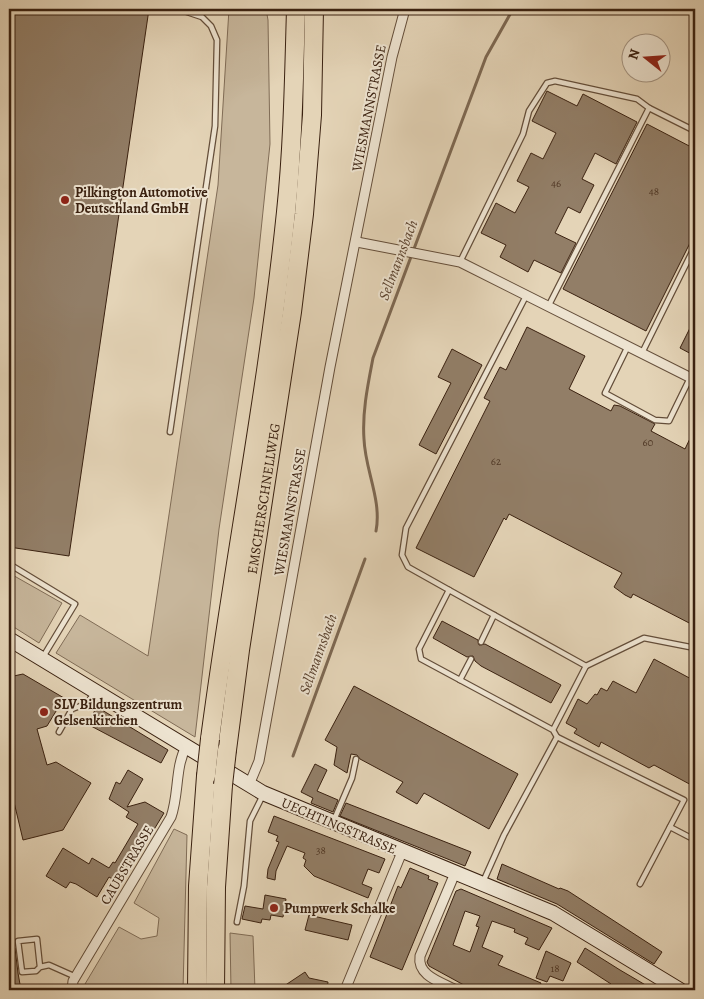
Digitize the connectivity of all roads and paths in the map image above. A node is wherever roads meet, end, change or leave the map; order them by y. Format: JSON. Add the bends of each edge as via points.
{"nodes":[{"id":1,"x":178,"y":9,"type":"edge"},
{"id":2,"x":296,"y":9,"type":"edge"},
{"id":3,"x":314,"y":9,"type":"edge"},
{"id":4,"x":405,"y":9,"type":"edge"},
{"id":5,"x":649,"y":108,"type":"junction"},
{"id":6,"x":695,"y":131,"type":"edge"},
{"id":7,"x":357,"y":242,"type":"junction"},
{"id":8,"x":695,"y":246,"type":"edge"},
{"id":9,"x":460,"y":262,"type":"junction"},
{"id":10,"x":526,"y":296,"type":"junction"},
{"id":11,"x":548,"y":305,"type":"junction"},
{"id":12,"x":628,"y":345,"type":"junction"},
{"id":13,"x":642,"y":353,"type":"junction"},
{"id":14,"x":693,"y":379,"type":"edge"},
{"id":15,"x":170,"y":432,"type":"dead end"},
{"id":16,"x":9,"y":564,"type":"edge"},
{"id":17,"x":449,"y":590,"type":"junction"},
{"id":18,"x":494,"y":615,"type":"junction"},
{"id":19,"x":10,"y":642,"type":"edge"},
{"id":20,"x":481,"y":642,"type":"dead end"},
{"id":21,"x":695,"y":648,"type":"edge"},
{"id":22,"x":42,"y":659,"type":"junction"},
{"id":23,"x":471,"y":659,"type":"dead end"},
{"id":24,"x":586,"y":666,"type":"junction"},
{"id":25,"x":460,"y":680,"type":"junction"},
{"id":26,"x":96,"y":690,"type":"junction"},
{"id":27,"x":553,"y":730,"type":"junction"},
{"id":28,"x":59,"y":732,"type":"dead end"},
{"id":29,"x":557,"y":737,"type":"junction"},
{"id":30,"x":186,"y":747,"type":"junction"},
{"id":31,"x":356,"y":759,"type":"dead end"},
{"id":32,"x":249,"y":785,"type":"junction"},
{"id":33,"x":263,"y":794,"type":"junction"},
{"id":34,"x":333,"y":823,"type":"junction"},
{"id":35,"x":670,"y":827,"type":"junction"},
{"id":36,"x":695,"y":840,"type":"edge"},
{"id":37,"x":402,"y":852,"type":"junction"},
{"id":38,"x":455,"y":873,"type":"junction"},
{"id":39,"x":482,"y":883,"type":"junction"},
{"id":40,"x":640,"y":884,"type":"dead end"},
{"id":41,"x":237,"y":922,"type":"dead end"},
{"id":42,"x":40,"y":967,"type":"junction"},
{"id":43,"x":76,"y":977,"type":"junction"},
{"id":44,"x":72,"y":990,"type":"edge"},
{"id":45,"x":197,"y":990,"type":"edge"},
{"id":46,"x":215,"y":990,"type":"edge"},
{"id":47,"x":345,"y":990,"type":"edge"},
{"id":48,"x":456,"y":990,"type":"edge"},
{"id":49,"x":680,"y":990,"type":"edge"}],
"edges":[{"from":1,"to":15,"type":"lane","via":[[202,17],[212,26],[217,40],[216,116]]},
{"from":2,"to":45,"type":"highway","name":"EMSCHERSCHNELLWEG","bridge":true,"via":[[294,110],[286,211],[206,776],[198,886]]},
{"from":3,"to":46,"type":"highway","name":"EMSCHERSCHNELLWEG","bridge":true,"via":[[312,115],[303,224],[223,785],[216,887]]},
{"from":4,"to":7,"type":"street","name":"WIESMANNSTRASSE","via":[[392,57]]},
{"from":5,"to":6,"type":"lane"},
{"from":5,"to":9,"type":"lane","via":[[637,99],[555,81],[546,82]]},
{"from":5,"to":11,"type":"lane"},
{"from":7,"to":9,"type":"street"},
{"from":7,"to":32,"type":"street","name":"WIESMANNSTRASSE","via":[[330,368],[259,761]]},
{"from":8,"to":13,"type":"lane"},
{"from":9,"to":10,"type":"street"},
{"from":10,"to":11,"type":"street"},
{"from":10,"to":17,"type":"lane","via":[[406,528],[402,555],[408,567]]},
{"from":11,"to":12,"type":"street"},
{"from":12,"to":13,"type":"street"},
{"from":12,"to":14,"type":"lane","via":[[605,392],[655,420],[669,421]]},
{"from":13,"to":14,"type":"street"},
{"from":16,"to":22,"type":"lane","via":[[74,604]]},
{"from":17,"to":18,"type":"lane"},
{"from":17,"to":25,"type":"lane","via":[[419,649],[421,659]]},
{"from":18,"to":20,"type":"lane"},
{"from":18,"to":24,"type":"lane"},
{"from":19,"to":22,"type":"street","name":"UECHTINGSTRASSE"},
{"from":21,"to":24,"type":"lane","via":[[644,638]]},
{"from":22,"to":26,"type":"street","name":"UECHTINGSTRASSE"},
{"from":23,"to":25,"type":"lane"},
{"from":24,"to":27,"type":"lane"},
{"from":25,"to":27,"type":"lane"},
{"from":26,"to":28,"type":"lane","via":[[86,704],[72,710]]},
{"from":26,"to":30,"type":"street","name":"UECHTINGSTRASSE"},
{"from":27,"to":29,"type":"lane"},
{"from":29,"to":35,"type":"lane","via":[[684,800]]},
{"from":29,"to":39,"type":"lane"},
{"from":30,"to":32,"type":"street","name":"UECHTINGSTRASSE"},
{"from":30,"to":43,"type":"street","name":"CAUBSTRASSE","via":[[181,756],[176,803],[171,817]]},
{"from":31,"to":34,"type":"lane","via":[[352,778]]},
{"from":32,"to":33,"type":"street","name":"UECHTINGSTRASSE"},
{"from":33,"to":34,"type":"street","name":"UECHTINGSTRASSE"},
{"from":33,"to":41,"type":"lane","via":[[250,821]]},
{"from":34,"to":37,"type":"street","name":"UECHTINGSTRASSE"},
{"from":35,"to":36,"type":"lane"},
{"from":35,"to":40,"type":"lane"},
{"from":37,"to":38,"type":"street","name":"UECHTINGSTRASSE"},
{"from":37,"to":47,"type":"street"},
{"from":38,"to":39,"type":"street","name":"UECHTINGSTRASSE"},
{"from":38,"to":48,"type":"street","via":[[419,965],[422,972]]},
{"from":39,"to":49,"type":"street","name":"UECHTINGSTRASSE","via":[[553,913]]},
{"from":42,"to":42,"type":"lane","via":[[37,939],[18,940],[22,972],[36,971]]},
{"from":42,"to":43,"type":"lane","via":[[49,965]]},
{"from":43,"to":44,"type":"street","name":"CAUBSTRASSE"}]}
